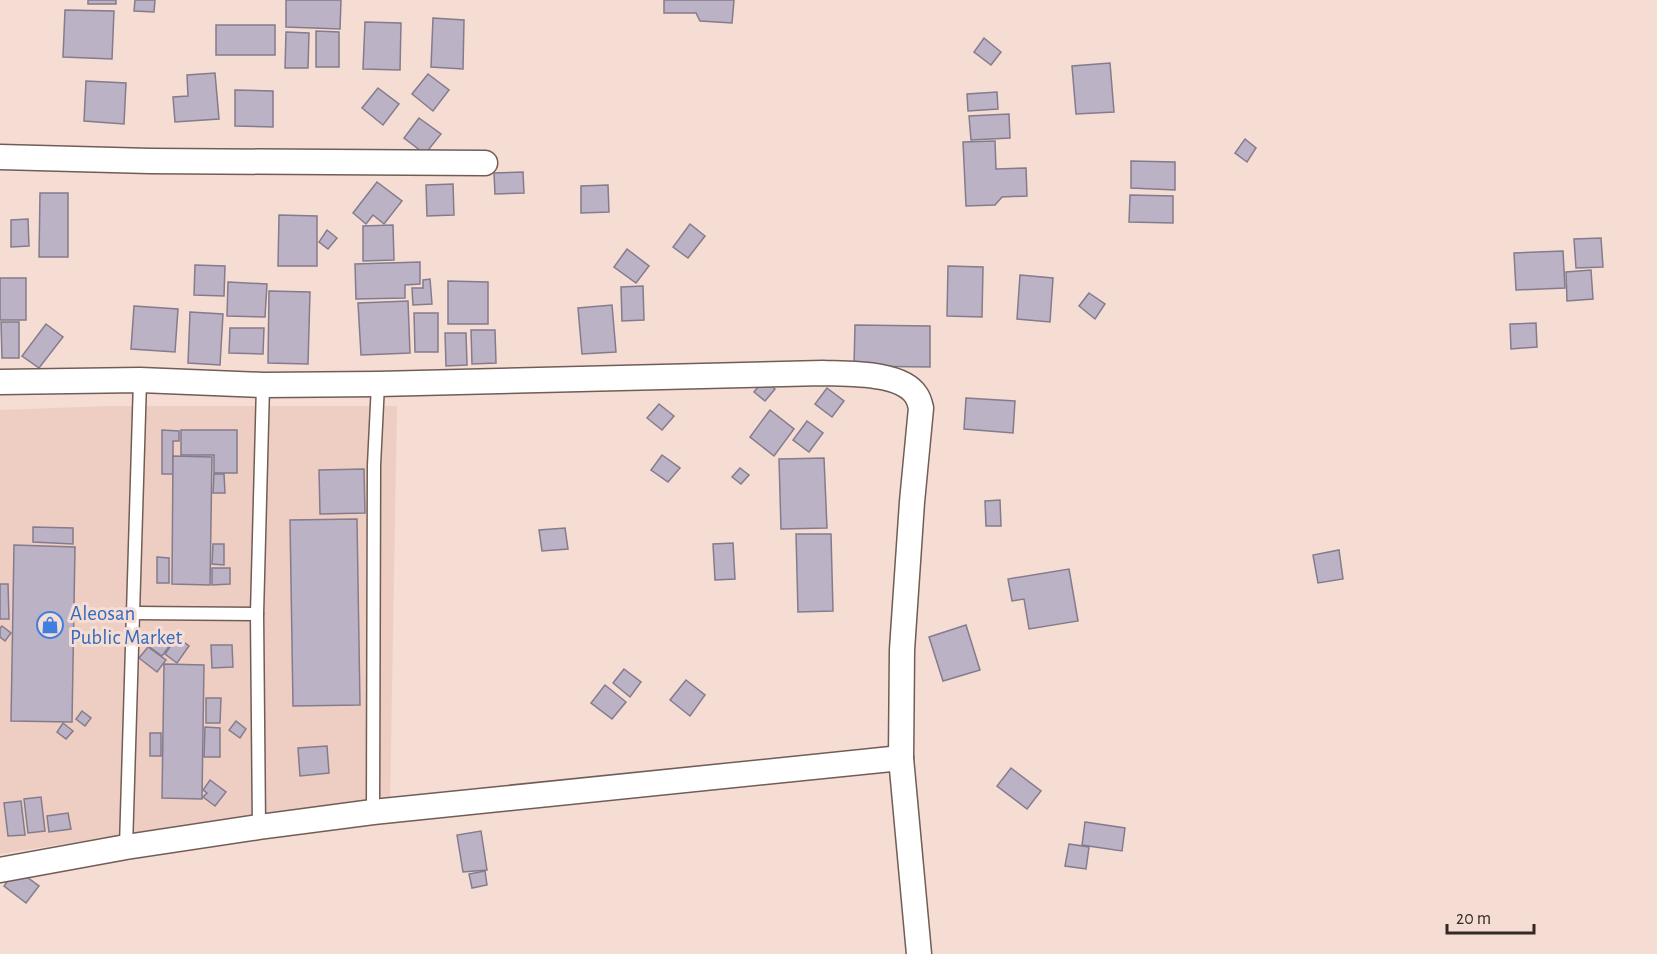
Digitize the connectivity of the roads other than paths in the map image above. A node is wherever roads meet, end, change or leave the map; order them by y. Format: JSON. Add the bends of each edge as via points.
{"nodes":[{"id":1,"x":0,"y":157,"type":"edge"},
{"id":2,"x":485,"y":163,"type":"dead end"},
{"id":3,"x":140,"y":380,"type":"junction"},
{"id":4,"x":0,"y":382,"type":"edge"},
{"id":5,"x":378,"y":384,"type":"junction"},
{"id":6,"x":263,"y":385,"type":"junction"},
{"id":7,"x":134,"y":613,"type":"junction"},
{"id":8,"x":257,"y":614,"type":"junction"},
{"id":9,"x":901,"y":758,"type":"junction"},
{"id":10,"x":373,"y":812,"type":"junction"},
{"id":11,"x":259,"y":827,"type":"junction"},
{"id":12,"x":126,"y":847,"type":"junction"},
{"id":13,"x":0,"y":870,"type":"edge"},
{"id":14,"x":919,"y":954,"type":"edge"}],
"edges":[{"from":1,"to":2,"type":"street"},
{"from":3,"to":4,"type":"street"},
{"from":3,"to":6,"type":"street"},
{"from":3,"to":7,"type":"lane"},
{"from":5,"to":6,"type":"street"},
{"from":5,"to":9,"type":"street","via":[[823,373],[876,377],[909,388],[921,408],[902,650]]},
{"from":5,"to":10,"type":"lane","via":[[374,465]]},
{"from":6,"to":8,"type":"lane"},
{"from":7,"to":8,"type":"lane"},
{"from":7,"to":12,"type":"lane"},
{"from":8,"to":11,"type":"lane"},
{"from":9,"to":10,"type":"street"},
{"from":9,"to":14,"type":"street"},
{"from":10,"to":11,"type":"street"},
{"from":11,"to":12,"type":"street"},
{"from":12,"to":13,"type":"street"}]}
